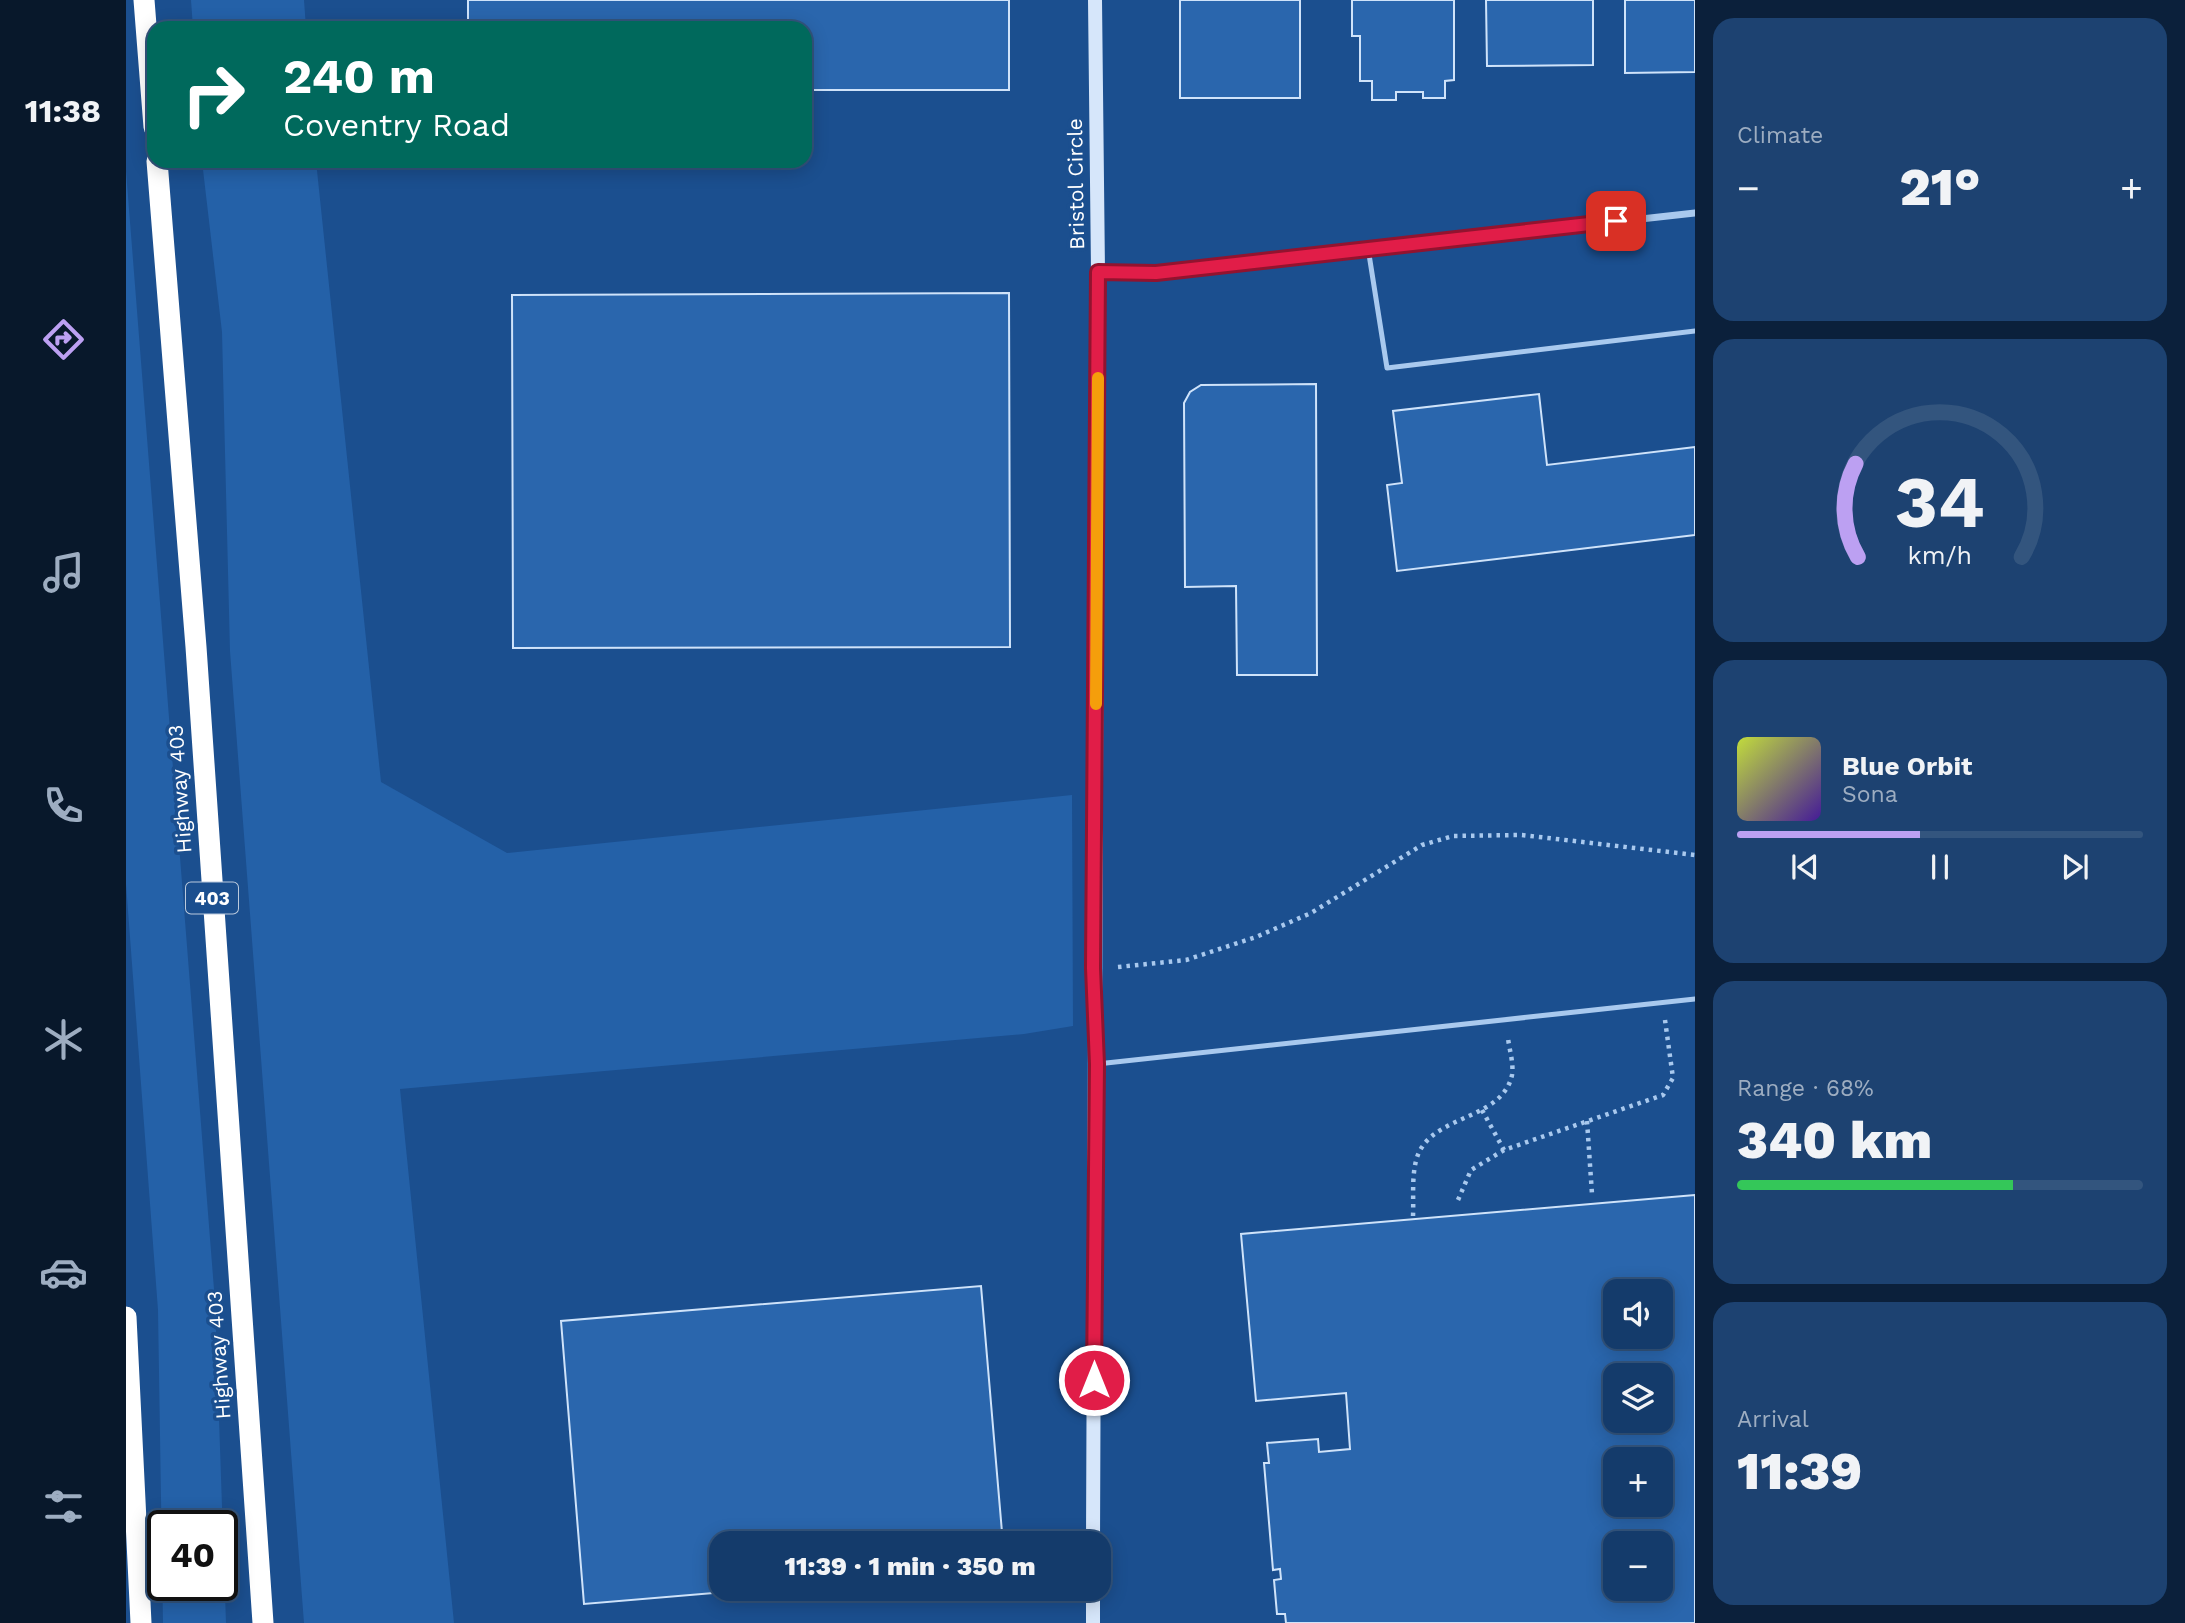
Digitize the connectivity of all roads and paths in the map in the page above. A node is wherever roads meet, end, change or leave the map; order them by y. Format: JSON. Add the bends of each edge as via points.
{"nodes":[{"id":1,"x":144,"y":0,"type":"edge"},
{"id":2,"x":1095,"y":0,"type":"edge"},
{"id":3,"x":147,"y":38,"type":"edge"},
{"id":4,"x":158,"y":168,"type":"edge"},
{"id":5,"x":1695,"y":213,"type":"edge"},
{"id":6,"x":1368,"y":248,"type":"junction"},
{"id":7,"x":1098,"y":272,"type":"junction"},
{"id":8,"x":1695,"y":331,"type":"edge"},
{"id":9,"x":1695,"y":855,"type":"edge"},
{"id":10,"x":1093,"y":968,"type":"junction"},
{"id":11,"x":1695,"y":999,"type":"edge"},
{"id":12,"x":1662,"y":1002,"type":"junction"},
{"id":13,"x":1507,"y":1033,"type":"dead end"},
{"id":14,"x":1097,"y":1064,"type":"junction"},
{"id":15,"x":1482,"y":1110,"type":"junction"},
{"id":16,"x":1587,"y":1121,"type":"junction"},
{"id":17,"x":1504,"y":1150,"type":"junction"},
{"id":18,"x":1592,"y":1194,"type":"dead end"},
{"id":19,"x":1458,"y":1200,"type":"dead end"},
{"id":20,"x":1413,"y":1216,"type":"dead end"},
{"id":21,"x":126,"y":1317,"type":"edge"},
{"id":22,"x":1093,"y":1531,"type":"edge"},
{"id":23,"x":1093,"y":1601,"type":"edge"},
{"id":24,"x":141,"y":1623,"type":"edge"},
{"id":25,"x":264,"y":1623,"type":"edge"},
{"id":26,"x":1093,"y":1623,"type":"edge"}],
"edges":[{"from":1,"to":3,"type":"highway"},
{"from":2,"to":7,"type":"street","name":"Bristol Circle"},
{"from":4,"to":25,"type":"highway","name":"Highway 403","number":"403"},
{"from":5,"to":6,"type":"street"},
{"from":6,"to":7,"type":"street","via":[[1156,273]]},
{"from":6,"to":8,"type":"lane","via":[[1387,368]]},
{"from":7,"to":10,"type":"street","name":"Bristol Circle"},
{"from":9,"to":10,"type":"path","via":[[1522,835],[1453,836],[1422,845],[1311,913],[1256,937],[1186,960]]},
{"from":10,"to":14,"type":"street","name":"Bristol Circle"},
{"from":11,"to":12,"type":"lane"},
{"from":12,"to":14,"type":"lane"},
{"from":12,"to":16,"type":"path","via":[[1673,1078],[1663,1095]]},
{"from":13,"to":15,"type":"path","via":[[1512,1075],[1503,1093]]},
{"from":14,"to":22,"type":"street","name":"Bristol Circle"},
{"from":15,"to":17,"type":"path"},
{"from":15,"to":20,"type":"path","via":[[1448,1124],[1421,1147]]},
{"from":16,"to":17,"type":"path"},
{"from":16,"to":18,"type":"path"},
{"from":17,"to":19,"type":"path","via":[[1471,1170]]},
{"from":21,"to":24,"type":"highway"},
{"from":23,"to":26,"type":"street"}]}
